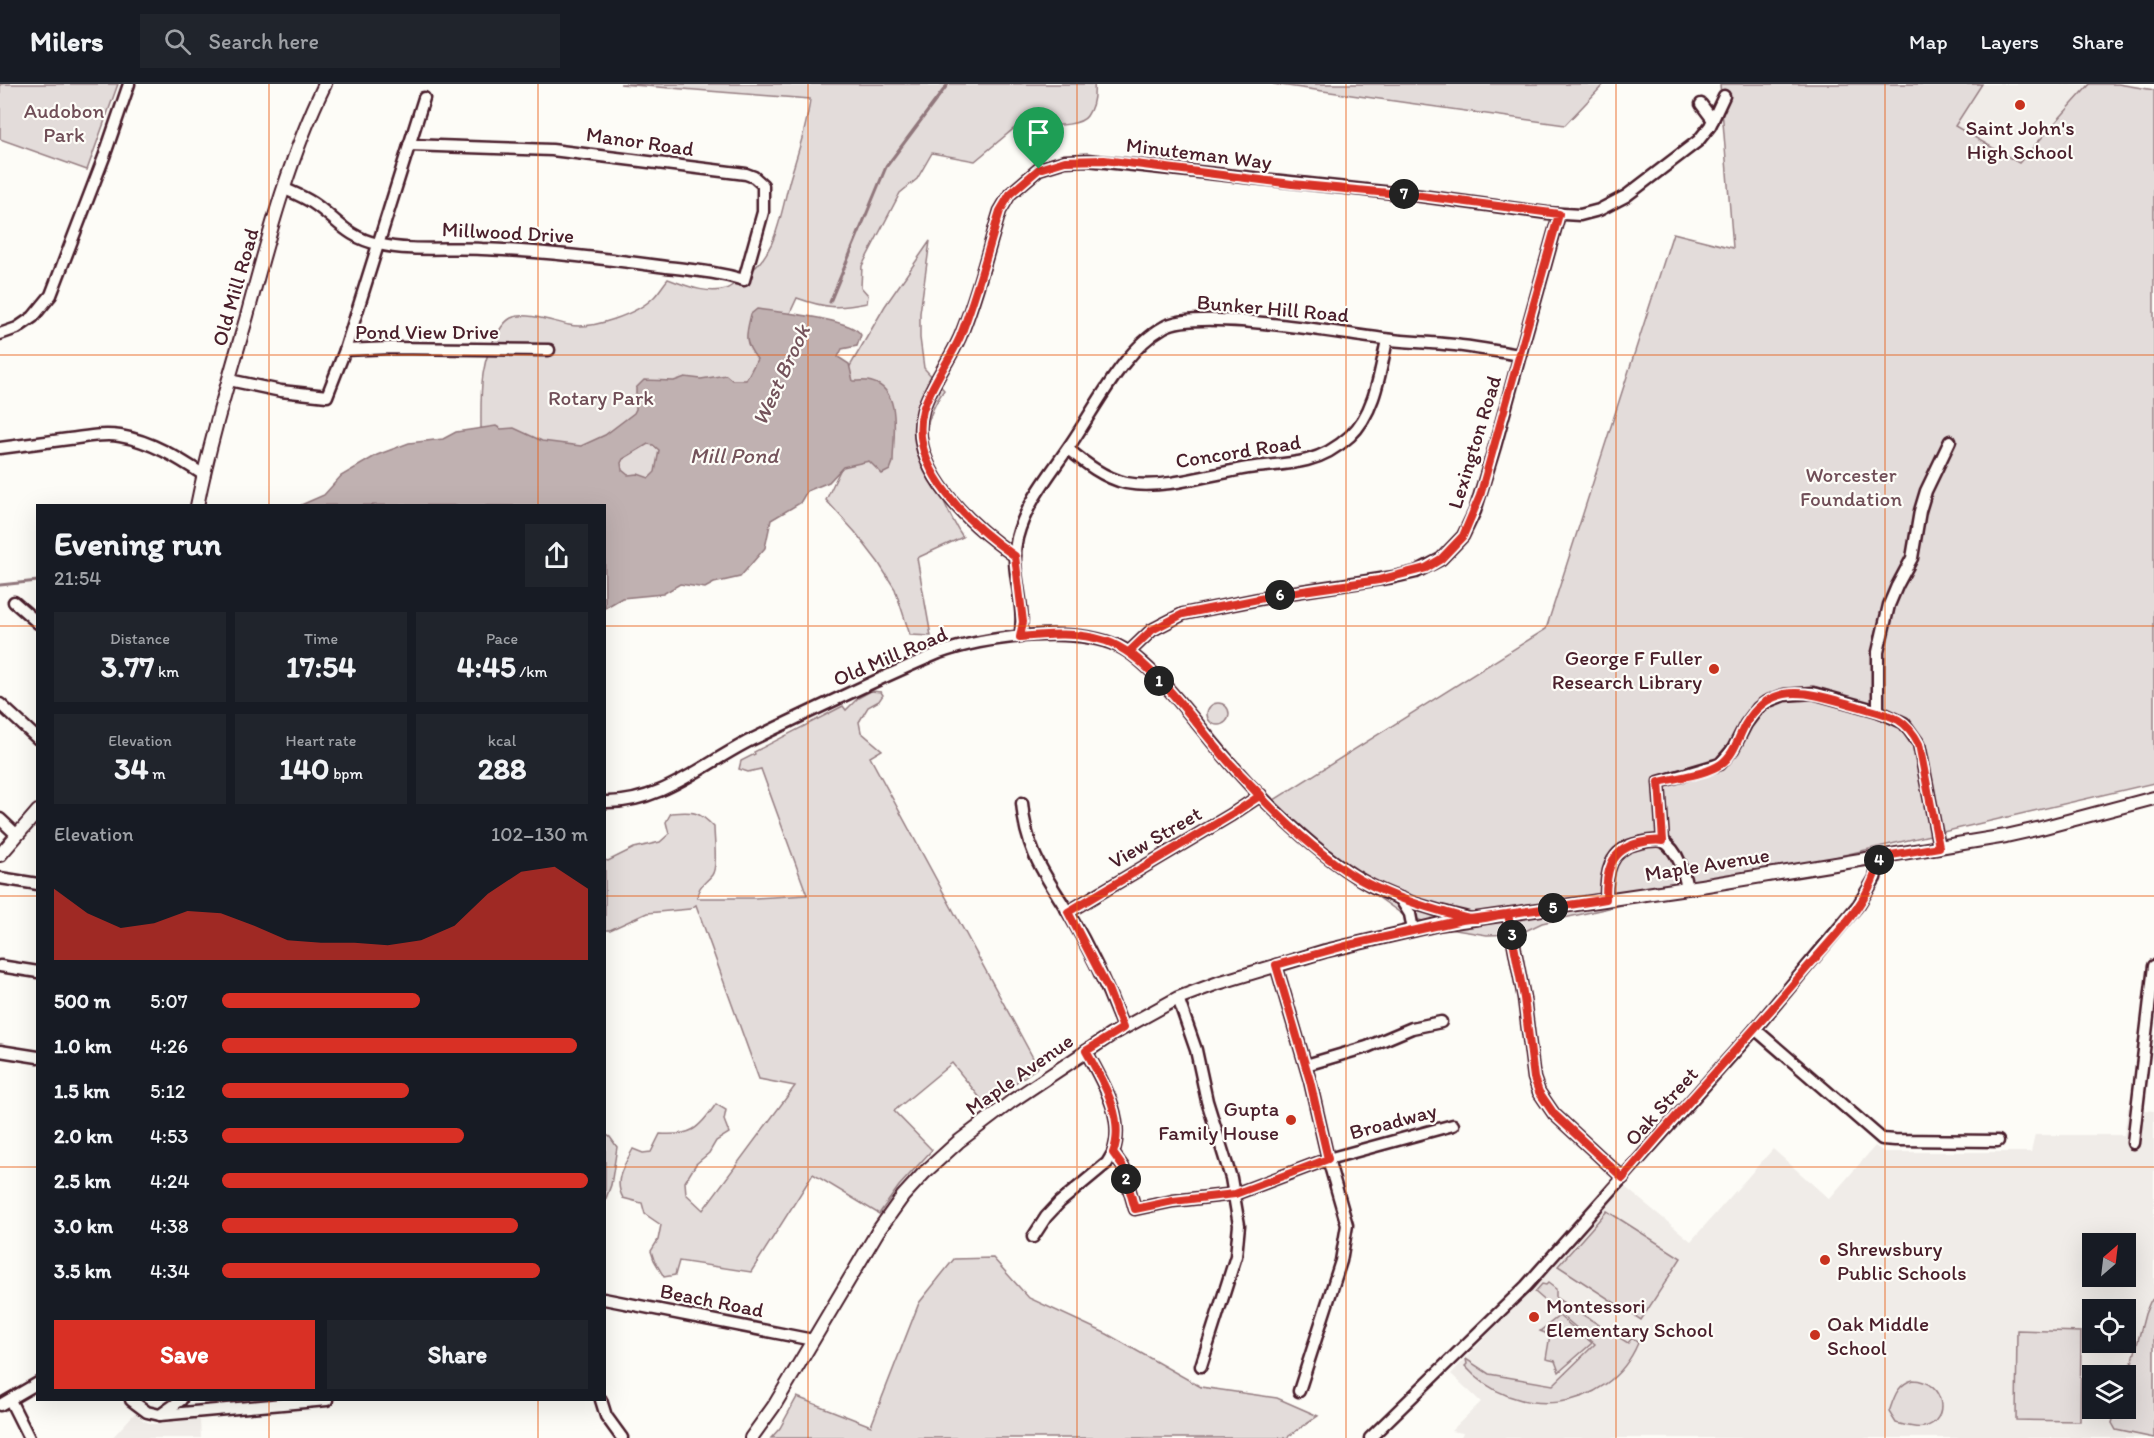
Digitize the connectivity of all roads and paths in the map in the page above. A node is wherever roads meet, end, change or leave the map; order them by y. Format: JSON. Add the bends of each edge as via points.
{"nodes":[{"id":1,"x":129,"y":84,"type":"edge"},
{"id":2,"x":325,"y":84,"type":"edge"},
{"id":3,"x":1724,"y":96,"type":"dead end"},
{"id":4,"x":424,"y":98,"type":"dead end"},
{"id":5,"x":1701,"y":104,"type":"dead end"},
{"id":6,"x":1713,"y":120,"type":"junction"},
{"id":7,"x":409,"y":145,"type":"junction"},
{"id":8,"x":285,"y":189,"type":"junction"},
{"id":9,"x":1559,"y":214,"type":"junction"},
{"id":10,"x":378,"y":244,"type":"junction"},
{"id":11,"x":744,"y":280,"type":"joint"},
{"id":12,"x":0,"y":334,"type":"edge"},
{"id":13,"x":1387,"y":340,"type":"junction"},
{"id":14,"x":345,"y":350,"type":"junction"},
{"id":15,"x":549,"y":350,"type":"dead end"},
{"id":16,"x":1520,"y":355,"type":"junction"},
{"id":17,"x":229,"y":380,"type":"junction"},
{"id":18,"x":1950,"y":441,"type":"dead end"},
{"id":19,"x":0,"y":448,"type":"edge"},
{"id":20,"x":1068,"y":449,"type":"junction"},
{"id":21,"x":204,"y":475,"type":"junction"},
{"id":22,"x":197,"y":504,"type":"edge"},
{"id":23,"x":1015,"y":556,"type":"junction"},
{"id":24,"x":14,"y":602,"type":"dead end"},
{"id":25,"x":36,"y":621,"type":"edge"},
{"id":26,"x":1020,"y":637,"type":"junction"},
{"id":27,"x":1129,"y":652,"type":"junction"},
{"id":28,"x":0,"y":704,"type":"edge"},
{"id":29,"x":1878,"y":711,"type":"junction"},
{"id":30,"x":36,"y":737,"type":"edge"},
{"id":31,"x":1261,"y":795,"type":"junction"},
{"id":32,"x":2154,"y":798,"type":"edge"},
{"id":33,"x":606,"y":802,"type":"edge"},
{"id":34,"x":1022,"y":803,"type":"dead end"},
{"id":35,"x":36,"y":813,"type":"edge"},
{"id":36,"x":0,"y":819,"type":"edge"},
{"id":37,"x":17,"y":835,"type":"junction"},
{"id":38,"x":1663,"y":841,"type":"junction"},
{"id":39,"x":1939,"y":847,"type":"junction"},
{"id":40,"x":0,"y":855,"type":"edge"},
{"id":41,"x":1879,"y":857,"type":"junction"},
{"id":42,"x":0,"y":878,"type":"edge"},
{"id":43,"x":36,"y":884,"type":"edge"},
{"id":44,"x":1686,"y":888,"type":"junction"},
{"id":45,"x":1400,"y":898,"type":"junction"},
{"id":46,"x":1606,"y":899,"type":"junction"},
{"id":47,"x":1425,"y":907,"type":"junction"},
{"id":48,"x":1068,"y":912,"type":"junction"},
{"id":49,"x":1508,"y":914,"type":"junction"},
{"id":50,"x":1471,"y":919,"type":"junction"},
{"id":51,"x":1429,"y":927,"type":"junction"},
{"id":52,"x":1413,"y":930,"type":"junction"},
{"id":53,"x":1276,"y":965,"type":"junction"},
{"id":54,"x":0,"y":966,"type":"edge"},
{"id":55,"x":2154,"y":966,"type":"edge"},
{"id":56,"x":36,"y":972,"type":"edge"},
{"id":57,"x":1178,"y":998,"type":"junction"},
{"id":58,"x":1441,"y":1022,"type":"dead end"},
{"id":59,"x":1123,"y":1028,"type":"junction"},
{"id":60,"x":1755,"y":1029,"type":"junction"},
{"id":61,"x":0,"y":1051,"type":"edge"},
{"id":62,"x":1086,"y":1051,"type":"junction"},
{"id":63,"x":36,"y":1057,"type":"edge"},
{"id":64,"x":2149,"y":1062,"type":"edge"},
{"id":65,"x":1306,"y":1065,"type":"junction"},
{"id":66,"x":1453,"y":1125,"type":"dead end"},
{"id":67,"x":1998,"y":1141,"type":"dead end"},
{"id":68,"x":2133,"y":1143,"type":"dead end"},
{"id":69,"x":1113,"y":1153,"type":"junction"},
{"id":70,"x":1328,"y":1159,"type":"junction"},
{"id":71,"x":1623,"y":1178,"type":"junction"},
{"id":72,"x":1235,"y":1194,"type":"junction"},
{"id":73,"x":1033,"y":1237,"type":"dead end"},
{"id":74,"x":606,"y":1299,"type":"edge"},
{"id":75,"x":813,"y":1340,"type":"junction"},
{"id":76,"x":1201,"y":1366,"type":"dead end"},
{"id":77,"x":36,"y":1384,"type":"edge"},
{"id":78,"x":1299,"y":1391,"type":"dead end"},
{"id":79,"x":132,"y":1401,"type":"edge"},
{"id":80,"x":180,"y":1401,"type":"edge"},
{"id":81,"x":316,"y":1401,"type":"edge"},
{"id":82,"x":601,"y":1401,"type":"edge"},
{"id":83,"x":5,"y":1402,"type":"edge"},
{"id":84,"x":160,"y":1415,"type":"junction"},
{"id":85,"x":28,"y":1438,"type":"edge"},
{"id":86,"x":622,"y":1438,"type":"edge"},
{"id":87,"x":752,"y":1438,"type":"edge"},
{"id":88,"x":1370,"y":1438,"type":"edge"}],
"edges":[{"from":1,"to":12,"type":"street","via":[[51,295],[33,317]]},
{"from":2,"to":8,"type":"main road","name":"Old Mill Road","via":[[297,147]]},
{"from":3,"to":6,"type":"street","name":"Minuteman Way"},
{"from":4,"to":7,"type":"street"},
{"from":5,"to":6,"type":"street"},
{"from":6,"to":9,"type":"street","name":"Minuteman Way","via":[[1698,141],[1626,196],[1591,213]]},
{"from":7,"to":10,"type":"street"},
{"from":7,"to":11,"type":"street","name":"Manor Road","via":[[561,151],[754,177],[763,185],[764,201]]},
{"from":8,"to":10,"type":"street","name":"Millwood Drive","via":[[315,204],[353,235]]},
{"from":8,"to":17,"type":"main road","name":"Old Mill Road"},
{"from":9,"to":16,"type":"street"},
{"from":9,"to":23,"type":"street","name":"Minuteman Way","via":[[1104,160],[1065,161],[1039,169],[1010,194],[1000,211],[963,330],[929,395],[921,420],[926,454],[950,498],[970,522]]},
{"from":10,"to":11,"type":"street","name":"Millwood Drive","via":[[559,252],[697,269]]},
{"from":10,"to":14,"type":"street"},
{"from":13,"to":16,"type":"street","name":"Bunker Hill Road"},
{"from":13,"to":20,"type":"street","name":"Bunker Hill Road","via":[[1243,322],[1175,322],[1160,329],[1127,361]]},
{"from":13,"to":20,"type":"street","name":"Concord Road","via":[[1372,400],[1360,423],[1336,447],[1307,460],[1136,484],[1096,470]]},
{"from":14,"to":15,"type":"street","name":"Pond View Drive"},
{"from":14,"to":17,"type":"street","name":"Pond View Drive","via":[[327,396]]},
{"from":16,"to":27,"type":"street","name":"Lexington Road","via":[[1475,511],[1463,536],[1441,559],[1416,572],[1394,577],[1183,614],[1152,630]]},
{"from":17,"to":21,"type":"main road","name":"Old Mill Road"},
{"from":18,"to":29,"type":"street","via":[[1926,491],[1912,558],[1889,605],[1878,652]]},
{"from":19,"to":21,"type":"street","via":[[118,436],[158,448]]},
{"from":20,"to":23,"type":"street","name":"Bunker Hill Road","via":[[1029,507],[1017,537]]},
{"from":21,"to":22,"type":"main road","name":"Old Mill Road"},
{"from":23,"to":26,"type":"street","name":"Bunker Hill Road","via":[[1023,622]]},
{"from":24,"to":25,"type":"street"},
{"from":26,"to":27,"type":"street","name":"Old Mill Road","via":[[1079,636],[1105,641]]},
{"from":26,"to":33,"type":"street","name":"Old Mill Road","via":[[939,652],[749,741],[667,788],[632,801]]},
{"from":27,"to":31,"type":"street","name":"Old Mill Road"},
{"from":28,"to":30,"type":"street"},
{"from":29,"to":38,"type":"street","via":[[1812,693],[1784,695],[1766,702],[1749,718],[1720,764],[1659,782]]},
{"from":29,"to":39,"type":"street","via":[[1904,723],[1919,744]]},
{"from":31,"to":45,"type":"street","name":"Old Mill Road","via":[[1345,869]]},
{"from":31,"to":48,"type":"street","name":"View Street"},
{"from":32,"to":39,"type":"main road","name":"Maple Avenue","via":[[2031,831]]},
{"from":34,"to":48,"type":"street","via":[[1035,857]]},
{"from":35,"to":37,"type":"main road"},
{"from":36,"to":37,"type":"street"},
{"from":37,"to":40,"type":"main road"},
{"from":38,"to":44,"type":"street","via":[[1678,859]]},
{"from":38,"to":46,"type":"street","via":[[1630,845],[1615,856],[1609,867]]},
{"from":39,"to":41,"type":"main road","name":"Maple Avenue"},
{"from":41,"to":44,"type":"main road","name":"Maple Avenue"},
{"from":41,"to":60,"type":"street","name":"Oak Street","via":[[1875,878],[1862,900]]},
{"from":42,"to":43,"type":"street"},
{"from":44,"to":46,"type":"main road","name":"Maple Avenue"},
{"from":45,"to":47,"type":"street","name":"Old Mill Road"},
{"from":45,"to":52,"type":"street","via":[[1410,914]]},
{"from":46,"to":49,"type":"main road","name":"Maple Avenue"},
{"from":47,"to":50,"type":"street","name":"Old Mill Road"},
{"from":47,"to":51,"type":"street"},
{"from":48,"to":59,"type":"street","via":[[1108,989]]},
{"from":49,"to":50,"type":"main road","name":"Maple Avenue"},
{"from":49,"to":71,"type":"street","via":[[1539,1092],[1554,1114]]},
{"from":50,"to":51,"type":"main road","name":"Maple Avenue"},
{"from":51,"to":52,"type":"main road","name":"Maple Avenue"},
{"from":52,"to":53,"type":"main road","name":"Maple Avenue"},
{"from":53,"to":57,"type":"main road","name":"Maple Avenue"},
{"from":53,"to":65,"type":"street"},
{"from":54,"to":56,"type":"street"},
{"from":55,"to":64,"type":"street"},
{"from":57,"to":59,"type":"main road","name":"Maple Avenue"},
{"from":57,"to":72,"type":"street"},
{"from":58,"to":65,"type":"street"},
{"from":59,"to":62,"type":"main road","name":"Maple Avenue"},
{"from":60,"to":67,"type":"street","via":[[1882,1138]]},
{"from":60,"to":71,"type":"street","name":"Oak Street"},
{"from":61,"to":63,"type":"street"},
{"from":62,"to":69,"type":"street","via":[[1113,1109],[1117,1134]]},
{"from":62,"to":75,"type":"main road","name":"Maple Avenue","via":[[990,1117],[913,1184],[878,1231]]},
{"from":64,"to":68,"type":"street"},
{"from":65,"to":70,"type":"street"},
{"from":66,"to":70,"type":"street","name":"Broadway"},
{"from":69,"to":72,"type":"street","name":"Broadway","via":[[1123,1167],[1135,1209]]},
{"from":69,"to":73,"type":"street","via":[[1052,1210]]},
{"from":70,"to":72,"type":"street","name":"Broadway"},
{"from":70,"to":78,"type":"street","via":[[1345,1213],[1347,1235]]},
{"from":71,"to":88,"type":"street","name":"Oak Street","via":[[1523,1289]]},
{"from":72,"to":76,"type":"street","via":[[1238,1246]]},
{"from":74,"to":75,"type":"street","name":"Beach Road"},
{"from":75,"to":87,"type":"main road","name":"Maple Avenue"},
{"from":77,"to":83,"type":"street"},
{"from":79,"to":84,"type":"street","via":[[147,1412]]},
{"from":80,"to":84,"type":"street"},
{"from":81,"to":84,"type":"street"},
{"from":82,"to":86,"type":"street","via":[[606,1416]]},
{"from":83,"to":85,"type":"street"}]}
